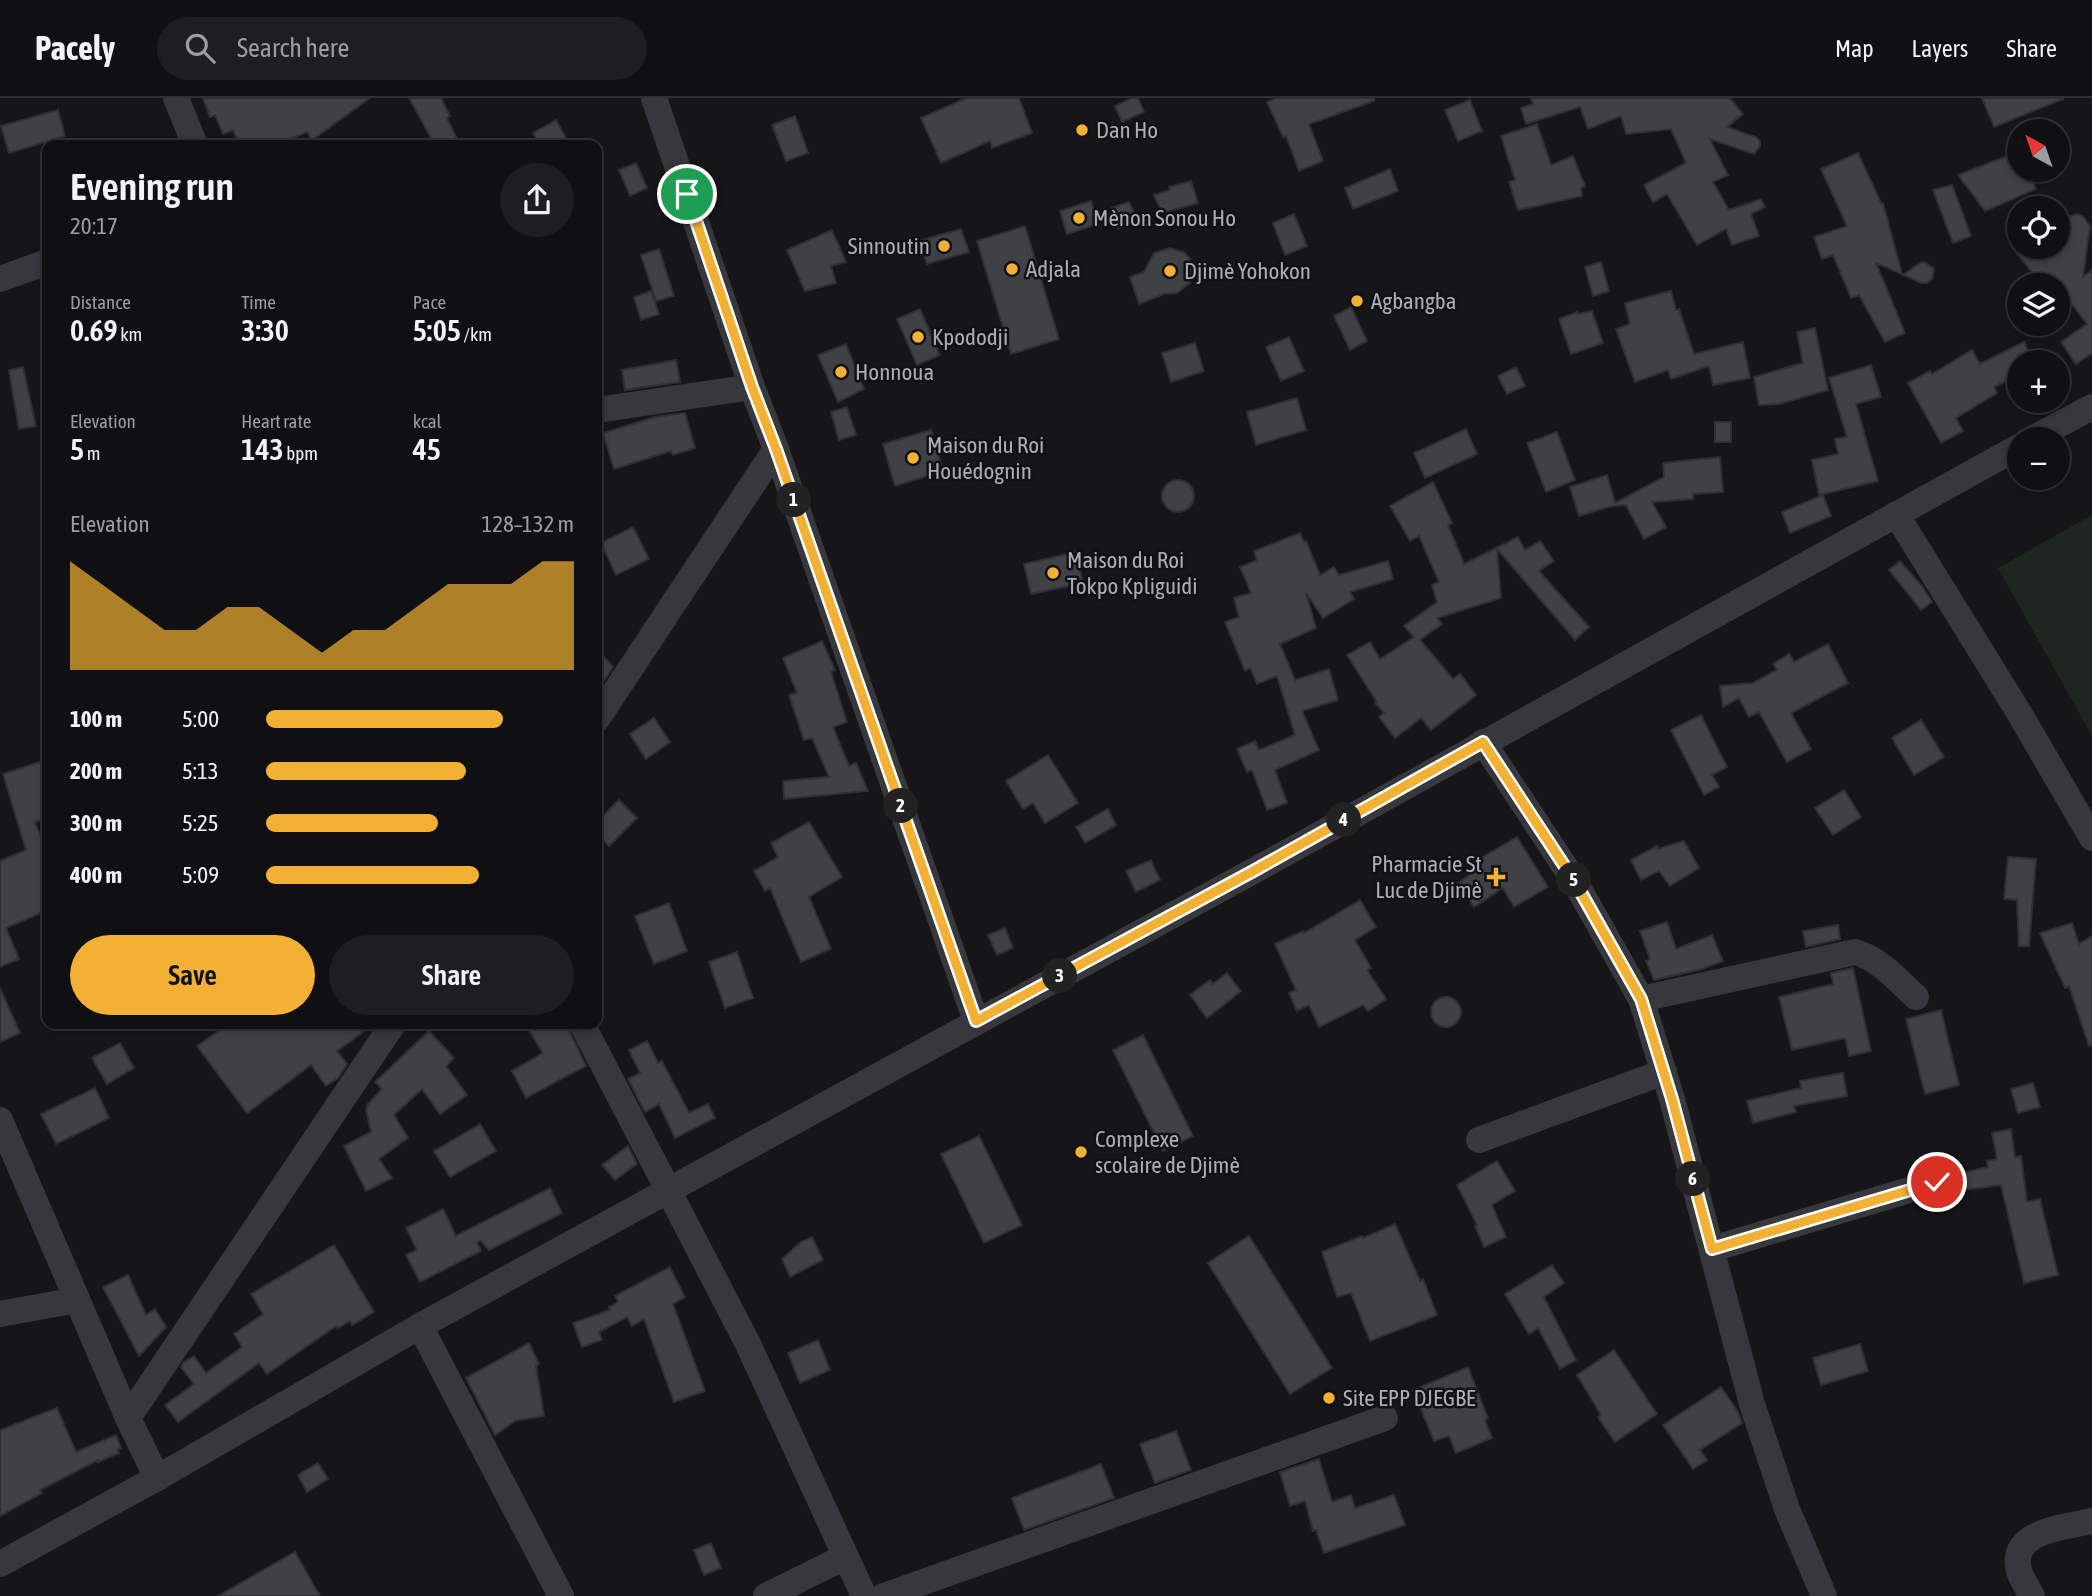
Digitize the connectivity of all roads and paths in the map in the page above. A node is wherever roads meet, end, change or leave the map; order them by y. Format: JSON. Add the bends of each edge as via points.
{"nodes":[{"id":1,"x":176,"y":98,"type":"edge"},
{"id":2,"x":654,"y":98,"type":"edge"},
{"id":3,"x":193,"y":140,"type":"edge"},
{"id":4,"x":42,"y":264,"type":"edge"},
{"id":5,"x":0,"y":279,"type":"edge"},
{"id":6,"x":752,"y":387,"type":"junction"},
{"id":7,"x":2092,"y":407,"type":"edge"},
{"id":8,"x":602,"y":409,"type":"edge"},
{"id":9,"x":2054,"y":427,"type":"edge"},
{"id":10,"x":776,"y":449,"type":"junction"},
{"id":11,"x":2007,"y":453,"type":"edge"},
{"id":12,"x":1896,"y":514,"type":"junction"},
{"id":13,"x":602,"y":711,"type":"edge"},
{"id":14,"x":1483,"y":742,"type":"junction"},
{"id":15,"x":2092,"y":838,"type":"edge"},
{"id":16,"x":1916,"y":997,"type":"dead end"},
{"id":17,"x":1641,"y":999,"type":"junction"},
{"id":18,"x":976,"y":1021,"type":"junction"},
{"id":19,"x":390,"y":1029,"type":"edge"},
{"id":20,"x":585,"y":1029,"type":"edge"},
{"id":21,"x":1664,"y":1072,"type":"junction"},
{"id":22,"x":0,"y":1119,"type":"edge"},
{"id":23,"x":1479,"y":1140,"type":"dead end"},
{"id":24,"x":1937,"y":1182,"type":"dead end"},
{"id":25,"x":667,"y":1191,"type":"junction"},
{"id":26,"x":1712,"y":1249,"type":"junction"},
{"id":27,"x":77,"y":1300,"type":"junction"},
{"id":28,"x":0,"y":1314,"type":"edge"},
{"id":29,"x":420,"y":1326,"type":"junction"},
{"id":30,"x":128,"y":1418,"type":"junction"},
{"id":31,"x":1385,"y":1418,"type":"dead end"},
{"id":32,"x":158,"y":1478,"type":"junction"},
{"id":33,"x":2092,"y":1521,"type":"edge"},
{"id":34,"x":845,"y":1557,"type":"junction"},
{"id":35,"x":0,"y":1564,"type":"edge"},
{"id":36,"x":561,"y":1596,"type":"edge"},
{"id":37,"x":766,"y":1596,"type":"edge"},
{"id":38,"x":864,"y":1596,"type":"edge"},
{"id":39,"x":884,"y":1596,"type":"edge"},
{"id":40,"x":1824,"y":1596,"type":"edge"},
{"id":41,"x":2032,"y":1596,"type":"edge"}],
"edges":[{"from":1,"to":3,"type":"street"},
{"from":2,"to":6,"type":"street"},
{"from":4,"to":5,"type":"street"},
{"from":6,"to":8,"type":"street"},
{"from":6,"to":10,"type":"street"},
{"from":7,"to":9,"type":"street"},
{"from":10,"to":13,"type":"street"},
{"from":10,"to":18,"type":"street"},
{"from":11,"to":12,"type":"street"},
{"from":12,"to":14,"type":"street"},
{"from":12,"to":15,"type":"street"},
{"from":14,"to":17,"type":"street","via":[[1575,882]]},
{"from":14,"to":18,"type":"street"},
{"from":16,"to":17,"type":"street","via":[[1880,964],[1854,952]]},
{"from":17,"to":21,"type":"street"},
{"from":18,"to":25,"type":"street"},
{"from":19,"to":30,"type":"street"},
{"from":20,"to":25,"type":"street"},
{"from":21,"to":23,"type":"street"},
{"from":21,"to":26,"type":"street"},
{"from":22,"to":27,"type":"street"},
{"from":24,"to":26,"type":"street"},
{"from":25,"to":29,"type":"street"},
{"from":25,"to":34,"type":"street","via":[[748,1344]]},
{"from":26,"to":40,"type":"street","via":[[1756,1417],[1787,1509]]},
{"from":27,"to":28,"type":"street"},
{"from":27,"to":30,"type":"street"},
{"from":29,"to":32,"type":"street"},
{"from":29,"to":36,"type":"street"},
{"from":30,"to":32,"type":"street"},
{"from":31,"to":39,"type":"street"},
{"from":32,"to":35,"type":"street"},
{"from":33,"to":41,"type":"street","via":[[2028,1539],[2019,1550],[2018,1567]]},
{"from":34,"to":37,"type":"street"},
{"from":34,"to":38,"type":"street"}]}
